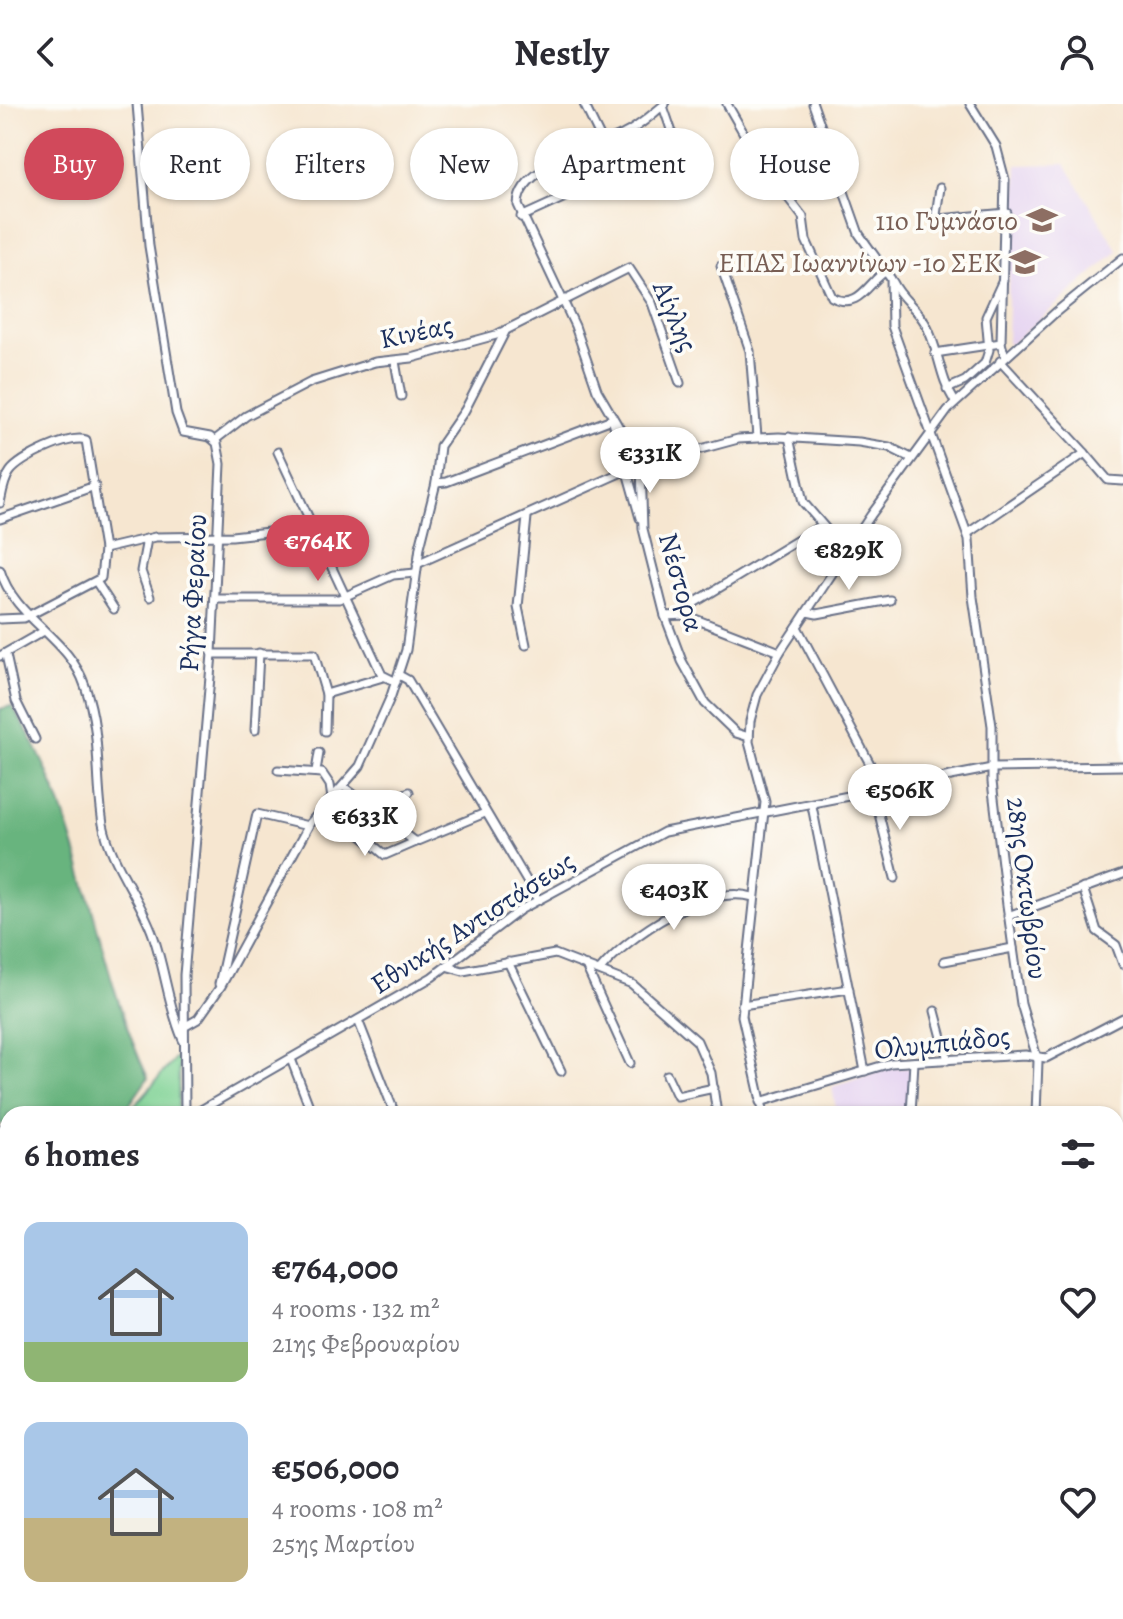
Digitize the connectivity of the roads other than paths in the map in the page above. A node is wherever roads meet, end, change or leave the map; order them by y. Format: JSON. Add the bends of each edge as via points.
{"nodes":[{"id":1,"x":137,"y":104,"type":"edge"},
{"id":2,"x":584,"y":104,"type":"edge"},
{"id":3,"x":727,"y":104,"type":"edge"},
{"id":4,"x":813,"y":104,"type":"edge"},
{"id":5,"x":970,"y":104,"type":"edge"},
{"id":6,"x":664,"y":105,"type":"edge"},
{"id":7,"x":596,"y":128,"type":"edge"},
{"id":8,"x":634,"y":128,"type":"edge"},
{"id":9,"x":671,"y":128,"type":"edge"},
{"id":10,"x":741,"y":128,"type":"edge"},
{"id":11,"x":822,"y":128,"type":"edge"},
{"id":12,"x":534,"y":177,"type":"edge"},
{"id":13,"x":940,"y":188,"type":"dead end"},
{"id":14,"x":559,"y":200,"type":"edge"},
{"id":15,"x":791,"y":200,"type":"edge"},
{"id":16,"x":847,"y":200,"type":"edge"},
{"id":17,"x":1007,"y":213,"type":"junction"},
{"id":18,"x":521,"y":217,"type":"junction"},
{"id":19,"x":1123,"y":258,"type":"edge"},
{"id":20,"x":721,"y":266,"type":"dead end"},
{"id":21,"x":629,"y":268,"type":"joint"},
{"id":22,"x":889,"y":275,"type":"junction"},
{"id":23,"x":1005,"y":278,"type":"junction"},
{"id":24,"x":562,"y":300,"type":"junction"},
{"id":25,"x":506,"y":330,"type":"junction"},
{"id":26,"x":1001,"y":343,"type":"junction"},
{"id":27,"x":988,"y":345,"type":"junction"},
{"id":28,"x":935,"y":353,"type":"junction"},
{"id":29,"x":1002,"y":359,"type":"junction"},
{"id":30,"x":395,"y":361,"type":"junction"},
{"id":31,"x":680,"y":383,"type":"dead end"},
{"id":32,"x":947,"y":389,"type":"junction"},
{"id":33,"x":401,"y":396,"type":"dead end"},
{"id":34,"x":955,"y":402,"type":"junction"},
{"id":35,"x":612,"y":419,"type":"junction"},
{"id":36,"x":929,"y":434,"type":"junction"},
{"id":37,"x":757,"y":437,"type":"junction"},
{"id":38,"x":789,"y":437,"type":"junction"},
{"id":39,"x":215,"y":440,"type":"junction"},
{"id":40,"x":278,"y":452,"type":"dead end"},
{"id":41,"x":1085,"y":453,"type":"junction"},
{"id":42,"x":911,"y":458,"type":"junction"},
{"id":43,"x":641,"y":465,"type":"junction"},
{"id":44,"x":627,"y":470,"type":"junction"},
{"id":45,"x":1123,"y":481,"type":"edge"},
{"id":46,"x":436,"y":483,"type":"junction"},
{"id":47,"x":95,"y":486,"type":"junction"},
{"id":48,"x":0,"y":503,"type":"edge"},
{"id":49,"x":527,"y":517,"type":"junction"},
{"id":50,"x":0,"y":519,"type":"edge"},
{"id":51,"x":821,"y":526,"type":"junction"},
{"id":52,"x":314,"y":527,"type":"junction"},
{"id":53,"x":643,"y":529,"type":"junction"},
{"id":54,"x":968,"y":533,"type":"junction"},
{"id":55,"x":217,"y":537,"type":"junction"},
{"id":56,"x":147,"y":539,"type":"junction"},
{"id":57,"x":104,"y":549,"type":"junction"},
{"id":58,"x":846,"y":552,"type":"junction"},
{"id":59,"x":417,"y":569,"type":"junction"},
{"id":60,"x":0,"y":570,"type":"edge"},
{"id":61,"x":98,"y":582,"type":"junction"},
{"id":62,"x":348,"y":596,"type":"junction"},
{"id":63,"x":150,"y":597,"type":"dead end"},
{"id":64,"x":215,"y":599,"type":"junction"},
{"id":65,"x":890,"y":600,"type":"dead end"},
{"id":66,"x":114,"y":609,"type":"dead end"},
{"id":67,"x":807,"y":612,"type":"junction"},
{"id":68,"x":685,"y":615,"type":"junction"},
{"id":69,"x":28,"y":616,"type":"junction"},
{"id":70,"x":665,"y":616,"type":"junction"},
{"id":71,"x":0,"y":619,"type":"edge"},
{"id":72,"x":797,"y":627,"type":"junction"},
{"id":73,"x":44,"y":631,"type":"junction"},
{"id":74,"x":526,"y":645,"type":"dead end"},
{"id":75,"x":780,"y":652,"type":"junction"},
{"id":76,"x":259,"y":653,"type":"junction"},
{"id":77,"x":212,"y":654,"type":"junction"},
{"id":78,"x":3,"y":655,"type":"edge"},
{"id":79,"x":383,"y":677,"type":"junction"},
{"id":80,"x":398,"y":679,"type":"junction"},
{"id":81,"x":326,"y":694,"type":"junction"},
{"id":82,"x":255,"y":730,"type":"dead end"},
{"id":83,"x":325,"y":731,"type":"dead end"},
{"id":84,"x":749,"y":737,"type":"junction"},
{"id":85,"x":35,"y":739,"type":"dead end"},
{"id":86,"x":319,"y":753,"type":"dead end"},
{"id":87,"x":1123,"y":766,"type":"edge"},
{"id":88,"x":992,"y":768,"type":"junction"},
{"id":89,"x":278,"y":770,"type":"dead end"},
{"id":90,"x":316,"y":771,"type":"junction"},
{"id":91,"x":344,"y":787,"type":"junction"},
{"id":92,"x":409,"y":792,"type":"dead end"},
{"id":93,"x":885,"y":792,"type":"junction"},
{"id":94,"x":874,"y":794,"type":"junction"},
{"id":95,"x":329,"y":803,"type":"junction"},
{"id":96,"x":812,"y":806,"type":"junction"},
{"id":97,"x":375,"y":809,"type":"junction"},
{"id":98,"x":485,"y":813,"type":"junction"},
{"id":99,"x":763,"y":813,"type":"junction"},
{"id":100,"x":308,"y":826,"type":"junction"},
{"id":101,"x":415,"y":842,"type":"junction"},
{"id":102,"x":1123,"y":874,"type":"edge"},
{"id":103,"x":895,"y":878,"type":"dead end"},
{"id":104,"x":1083,"y":888,"type":"junction"},
{"id":105,"x":753,"y":897,"type":"junction"},
{"id":106,"x":538,"y":900,"type":"junction"},
{"id":107,"x":1008,"y":916,"type":"junction"},
{"id":108,"x":1013,"y":948,"type":"junction"},
{"id":109,"x":944,"y":961,"type":"dead end"},
{"id":110,"x":508,"y":962,"type":"junction"},
{"id":111,"x":1123,"y":964,"type":"edge"},
{"id":112,"x":586,"y":966,"type":"junction"},
{"id":113,"x":449,"y":967,"type":"junction"},
{"id":114,"x":600,"y":970,"type":"junction"},
{"id":115,"x":221,"y":986,"type":"junction"},
{"id":116,"x":849,"y":989,"type":"junction"},
{"id":117,"x":742,"y":1005,"type":"junction"},
{"id":118,"x":935,"y":1011,"type":"dead end"},
{"id":119,"x":1123,"y":1018,"type":"edge"},
{"id":120,"x":358,"y":1020,"type":"junction"},
{"id":121,"x":184,"y":1027,"type":"junction"},
{"id":122,"x":185,"y":1044,"type":"junction"},
{"id":123,"x":1037,"y":1058,"type":"junction"},
{"id":124,"x":291,"y":1059,"type":"junction"},
{"id":125,"x":948,"y":1060,"type":"junction"},
{"id":126,"x":914,"y":1062,"type":"junction"},
{"id":127,"x":630,"y":1063,"type":"dead end"},
{"id":128,"x":561,"y":1071,"type":"dead end"},
{"id":129,"x":865,"y":1071,"type":"junction"},
{"id":130,"x":667,"y":1075,"type":"dead end"},
{"id":131,"x":714,"y":1088,"type":"junction"},
{"id":132,"x":760,"y":1102,"type":"junction"},
{"id":133,"x":185,"y":1106,"type":"edge"},
{"id":134,"x":208,"y":1106,"type":"edge"},
{"id":135,"x":309,"y":1106,"type":"edge"},
{"id":136,"x":392,"y":1106,"type":"edge"},
{"id":137,"x":716,"y":1106,"type":"edge"},
{"id":138,"x":761,"y":1106,"type":"edge"},
{"id":139,"x":911,"y":1106,"type":"edge"},
{"id":140,"x":1036,"y":1106,"type":"edge"}],
"edges":[{"from":1,"to":39,"type":"street","via":[[149,246],[176,413],[183,432]]},
{"from":2,"to":7,"type":"street"},
{"from":3,"to":10,"type":"street"},
{"from":4,"to":11,"type":"street"},
{"from":5,"to":17,"type":"street","via":[[1002,163]]},
{"from":6,"to":8,"type":"street"},
{"from":6,"to":9,"type":"street"},
{"from":12,"to":18,"type":"street","via":[[518,199]]},
{"from":13,"to":17,"type":"street","via":[[939,219]]},
{"from":14,"to":18,"type":"street"},
{"from":15,"to":22,"type":"street","via":[[803,217],[806,240],[834,299],[868,291],[878,276]]},
{"from":16,"to":22,"type":"street","via":[[859,234]]},
{"from":17,"to":23,"type":"street"},
{"from":18,"to":24,"type":"street"},
{"from":19,"to":29,"type":"street"},
{"from":20,"to":37,"type":"street","via":[[750,351]]},
{"from":21,"to":24,"type":"street","name":"Κινέας"},
{"from":21,"to":31,"type":"street","name":"Αίγλης","via":[[652,303]]},
{"from":22,"to":28,"type":"street","via":[[902,299],[925,322]]},
{"from":22,"to":36,"type":"street","name":"28ης Οκτωβρίου","via":[[889,317]]},
{"from":23,"to":26,"type":"street"},
{"from":23,"to":27,"type":"street","via":[[986,317]]},
{"from":24,"to":25,"type":"street","name":"Κινέας"},
{"from":24,"to":35,"type":"street"},
{"from":25,"to":30,"type":"street","name":"Κινέας"},
{"from":25,"to":46,"type":"street","via":[[465,410],[442,442]]},
{"from":26,"to":27,"type":"street"},
{"from":26,"to":29,"type":"street"},
{"from":27,"to":28,"type":"street"},
{"from":27,"to":32,"type":"street","via":[[982,367]]},
{"from":28,"to":32,"type":"street"},
{"from":29,"to":34,"type":"street"},
{"from":29,"to":41,"type":"street"},
{"from":30,"to":33,"type":"street"},
{"from":30,"to":39,"type":"street","name":"Κινέας","via":[[311,382],[246,416]]},
{"from":32,"to":34,"type":"street"},
{"from":34,"to":36,"type":"street"},
{"from":35,"to":43,"type":"street"},
{"from":35,"to":44,"type":"street"},
{"from":35,"to":46,"type":"street"},
{"from":36,"to":42,"type":"street"},
{"from":36,"to":54,"type":"street","name":"28ης Οκτωβρίου"},
{"from":37,"to":38,"type":"street"},
{"from":37,"to":43,"type":"street"},
{"from":38,"to":42,"type":"street","via":[[883,446]]},
{"from":38,"to":51,"type":"street","via":[[801,498]]},
{"from":39,"to":55,"type":"street","name":"Ρήγα Φεραίου","via":[[221,464]]},
{"from":40,"to":52,"type":"street"},
{"from":41,"to":45,"type":"street","via":[[1108,480]]},
{"from":41,"to":54,"type":"street"},
{"from":42,"to":58,"type":"street"},
{"from":43,"to":44,"type":"street"},
{"from":43,"to":53,"type":"street","name":"Νέστορα"},
{"from":44,"to":49,"type":"street"},
{"from":44,"to":53,"type":"street"},
{"from":46,"to":59,"type":"street"},
{"from":47,"to":48,"type":"street","via":[[85,439],[63,443],[17,465],[6,478]]},
{"from":47,"to":50,"type":"street"},
{"from":47,"to":57,"type":"street"},
{"from":49,"to":59,"type":"street"},
{"from":49,"to":74,"type":"street","via":[[518,605]]},
{"from":51,"to":58,"type":"street"},
{"from":51,"to":68,"type":"street","via":[[689,606]]},
{"from":52,"to":55,"type":"street"},
{"from":52,"to":62,"type":"street"},
{"from":53,"to":70,"type":"street","name":"Νέστορα"},
{"from":54,"to":88,"type":"street","name":"28ης Οκτωβρίου","via":[[992,726]]},
{"from":55,"to":56,"type":"street"},
{"from":55,"to":64,"type":"street","name":"Ρήγα Φεραίου"},
{"from":56,"to":57,"type":"street"},
{"from":56,"to":63,"type":"street","via":[[141,571]]},
{"from":57,"to":61,"type":"street"},
{"from":58,"to":67,"type":"street"},
{"from":59,"to":62,"type":"street"},
{"from":59,"to":80,"type":"street","via":[[411,629]]},
{"from":60,"to":69,"type":"street"},
{"from":61,"to":66,"type":"street"},
{"from":61,"to":69,"type":"street"},
{"from":62,"to":64,"type":"street"},
{"from":62,"to":79,"type":"street"},
{"from":64,"to":77,"type":"street","name":"Ρήγα Φεραίου"},
{"from":65,"to":67,"type":"street"},
{"from":67,"to":72,"type":"street"},
{"from":68,"to":70,"type":"street"},
{"from":68,"to":75,"type":"street"},
{"from":69,"to":71,"type":"street"},
{"from":69,"to":73,"type":"street"},
{"from":70,"to":84,"type":"street","name":"Νέστορα","via":[[703,701],[736,733]]},
{"from":72,"to":75,"type":"street"},
{"from":72,"to":93,"type":"street"},
{"from":73,"to":78,"type":"street"},
{"from":73,"to":122,"type":"street","via":[[71,655],[86,687],[99,740],[105,831],[152,933]]},
{"from":75,"to":84,"type":"street","via":[[755,700]]},
{"from":76,"to":77,"type":"street"},
{"from":76,"to":81,"type":"street","via":[[314,654]]},
{"from":76,"to":82,"type":"street"},
{"from":77,"to":121,"type":"street","name":"Ρήγα Φεραίου","via":[[188,915]]},
{"from":78,"to":85,"type":"street","via":[[16,701]]},
{"from":79,"to":80,"type":"street"},
{"from":79,"to":81,"type":"street"},
{"from":80,"to":91,"type":"street","via":[[360,766]]},
{"from":80,"to":98,"type":"street","via":[[408,680]]},
{"from":81,"to":83,"type":"street"},
{"from":84,"to":99,"type":"street"},
{"from":86,"to":90,"type":"street"},
{"from":87,"to":88,"type":"street","name":"Εθνικής Αντιστάσεως"},
{"from":88,"to":93,"type":"street","name":"Εθνικής Αντιστάσεως"},
{"from":88,"to":107,"type":"street","name":"28ης Οκτωβρίου"},
{"from":89,"to":90,"type":"street"},
{"from":90,"to":95,"type":"street","via":[[329,783]]},
{"from":91,"to":95,"type":"street"},
{"from":91,"to":97,"type":"street"},
{"from":92,"to":97,"type":"street"},
{"from":93,"to":94,"type":"street","name":"Εθνικής Αντιστάσεως"},
{"from":94,"to":96,"type":"street","name":"Εθνικής Αντιστάσεως"},
{"from":94,"to":103,"type":"street"},
{"from":95,"to":100,"type":"street"},
{"from":95,"to":101,"type":"street","via":[[385,855]]},
{"from":96,"to":99,"type":"street","name":"Εθνικής Αντιστάσεως"},
{"from":96,"to":116,"type":"street"},
{"from":97,"to":101,"type":"street"},
{"from":98,"to":101,"type":"street"},
{"from":98,"to":106,"type":"street"},
{"from":99,"to":105,"type":"street"},
{"from":99,"to":106,"type":"street","name":"Εθνικής Αντιστάσεως","via":[[664,832]]},
{"from":100,"to":115,"type":"street"},
{"from":100,"to":115,"type":"street","via":[[257,814]]},
{"from":102,"to":104,"type":"street"},
{"from":104,"to":107,"type":"street"},
{"from":104,"to":111,"type":"street","via":[[1097,931],[1116,945]]},
{"from":105,"to":114,"type":"street","via":[[727,895],[674,914]]},
{"from":105,"to":117,"type":"street"},
{"from":106,"to":113,"type":"street","name":"Εθνικής Αντιστάσεως"},
{"from":107,"to":108,"type":"street","name":"28ης Οκτωβρίου"},
{"from":108,"to":109,"type":"street"},
{"from":108,"to":123,"type":"street","name":"28ης Οκτωβρίου","via":[[1021,1004]]},
{"from":110,"to":112,"type":"street","via":[[552,954]]},
{"from":110,"to":113,"type":"street","via":[[463,971]]},
{"from":110,"to":128,"type":"street"},
{"from":112,"to":114,"type":"street"},
{"from":112,"to":127,"type":"street"},
{"from":113,"to":120,"type":"street","name":"Εθνικής Αντιστάσεως"},
{"from":114,"to":131,"type":"street","via":[[632,984],[695,1038]]},
{"from":115,"to":121,"type":"street","via":[[198,1019]]},
{"from":116,"to":117,"type":"street"},
{"from":116,"to":129,"type":"street"},
{"from":117,"to":132,"type":"street"},
{"from":118,"to":125,"type":"street"},
{"from":119,"to":123,"type":"street"},
{"from":120,"to":124,"type":"street","name":"Εθνικής Αντιστάσεως"},
{"from":120,"to":136,"type":"street"},
{"from":121,"to":122,"type":"street","name":"Ρήγα Φεραίου"},
{"from":122,"to":133,"type":"street","name":"Ρήγα Φεραίου"},
{"from":123,"to":125,"type":"street","name":"Ολυμπιάδος"},
{"from":123,"to":140,"type":"street","name":"28ης Οκτωβρίου"},
{"from":124,"to":134,"type":"street","name":"Εθνικής Αντιστάσεως"},
{"from":124,"to":135,"type":"street"},
{"from":125,"to":126,"type":"street","name":"Ολυμπιάδος"},
{"from":126,"to":129,"type":"street","name":"Ολυμπιάδος"},
{"from":126,"to":139,"type":"street"},
{"from":129,"to":132,"type":"street","name":"Ολυμπιάδος"},
{"from":130,"to":131,"type":"street","via":[[677,1096]]},
{"from":131,"to":137,"type":"street"},
{"from":132,"to":138,"type":"street"}]}
